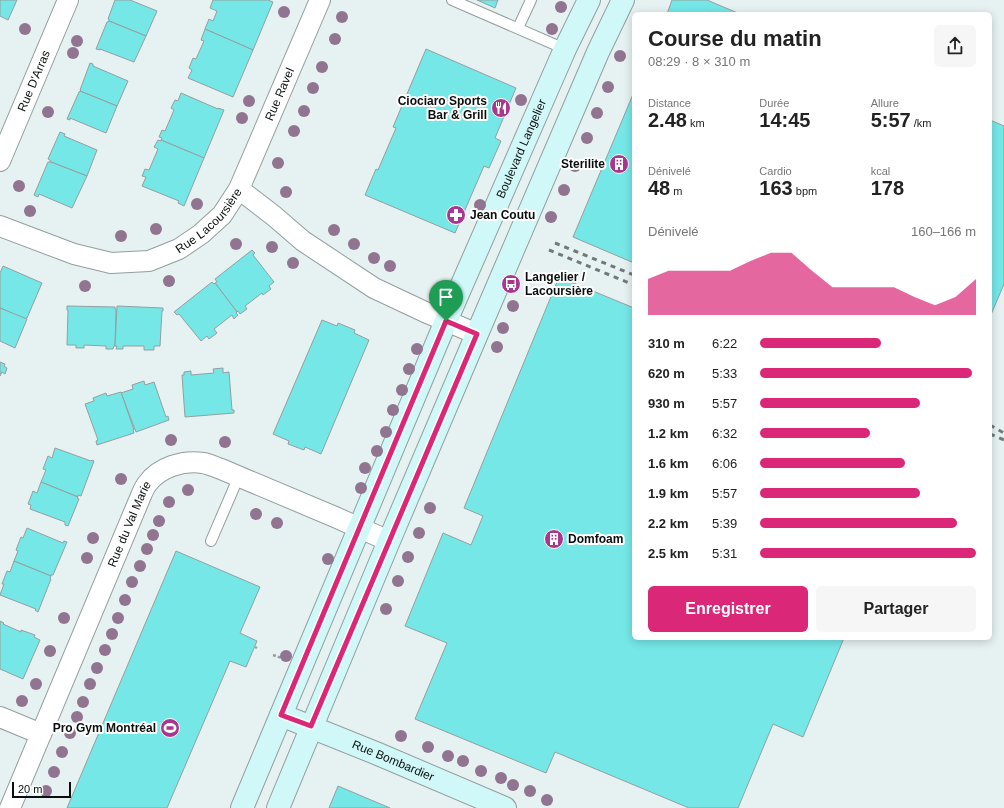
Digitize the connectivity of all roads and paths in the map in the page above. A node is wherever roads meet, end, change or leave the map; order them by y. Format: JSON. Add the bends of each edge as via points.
{"nodes":[{"id":1,"x":68,"y":0,"type":"edge"},
{"id":2,"x":320,"y":0,"type":"edge"},
{"id":3,"x":452,"y":0,"type":"edge"},
{"id":4,"x":531,"y":0,"type":"edge"},
{"id":5,"x":589,"y":0,"type":"edge"},
{"id":6,"x":623,"y":0,"type":"edge"},
{"id":7,"x":518,"y":28,"type":"junction"},
{"id":8,"x":565,"y":49,"type":"junction"},
{"id":9,"x":0,"y":161,"type":"edge"},
{"id":10,"x":239,"y":189,"type":"junction"},
{"id":11,"x":0,"y":226,"type":"edge"},
{"id":12,"x":446,"y":321,"type":"junction"},
{"id":13,"x":477,"y":334,"type":"junction"},
{"id":14,"x":238,"y":476,"type":"junction"},
{"id":15,"x":359,"y":528,"type":"junction"},
{"id":16,"x":212,"y":541,"type":"dead end"},
{"id":17,"x":389,"y":541,"type":"junction"},
{"id":18,"x":281,"y":715,"type":"junction"},
{"id":19,"x":0,"y":717,"type":"edge"},
{"id":20,"x":311,"y":726,"type":"junction"},
{"id":21,"x":41,"y":734,"type":"junction"},
{"id":22,"x":10,"y":808,"type":"edge"},
{"id":23,"x":242,"y":808,"type":"edge"},
{"id":24,"x":278,"y":808,"type":"edge"},
{"id":25,"x":505,"y":808,"type":"edge"}],
"edges":[{"from":1,"to":9,"type":"street","name":"Rue D'Arras"},
{"from":2,"to":10,"type":"street","name":"Rue Ravel"},
{"from":3,"to":7,"type":"lane"},
{"from":4,"to":7,"type":"lane"},
{"from":5,"to":8,"type":"main road","name":"Boulevard Langelier"},
{"from":6,"to":13,"type":"main road","via":[[595,59]]},
{"from":7,"to":8,"type":"lane"},
{"from":8,"to":12,"type":"main road","name":"Boulevard Langelier"},
{"from":10,"to":11,"type":"street","name":"Rue Lacoursière","via":[[222,215],[201,234],[179,249],[149,261],[111,263],[74,254]]},
{"from":10,"to":12,"type":"street","name":"Rue Lacoursière","via":[[303,240],[374,288]]},
{"from":12,"to":13,"type":"street","name":"Rue Lacoursière"},
{"from":12,"to":15,"type":"main road","name":"Boulevard Langelier"},
{"from":13,"to":17,"type":"main road"},
{"from":14,"to":15,"type":"street","name":"Rue du Val Marie"},
{"from":14,"to":16,"type":"lane"},
{"from":14,"to":21,"type":"street","name":"Rue du Val Marie","via":[[203,463],[192,462],[159,471],[148,483]]},
{"from":15,"to":17,"type":"street","name":"Rue du Val Marie"},
{"from":15,"to":18,"type":"main road","name":"Boulevard Langelier"},
{"from":17,"to":20,"type":"main road"},
{"from":18,"to":20,"type":"main road","name":"Rue Bombardier"},
{"from":18,"to":23,"type":"main road","name":"Boulevard Langelier"},
{"from":19,"to":21,"type":"street"},
{"from":20,"to":24,"type":"main road"},
{"from":20,"to":25,"type":"main road","name":"Rue Bombardier"},
{"from":21,"to":22,"type":"street","name":"Rue du Val Marie"}]}
